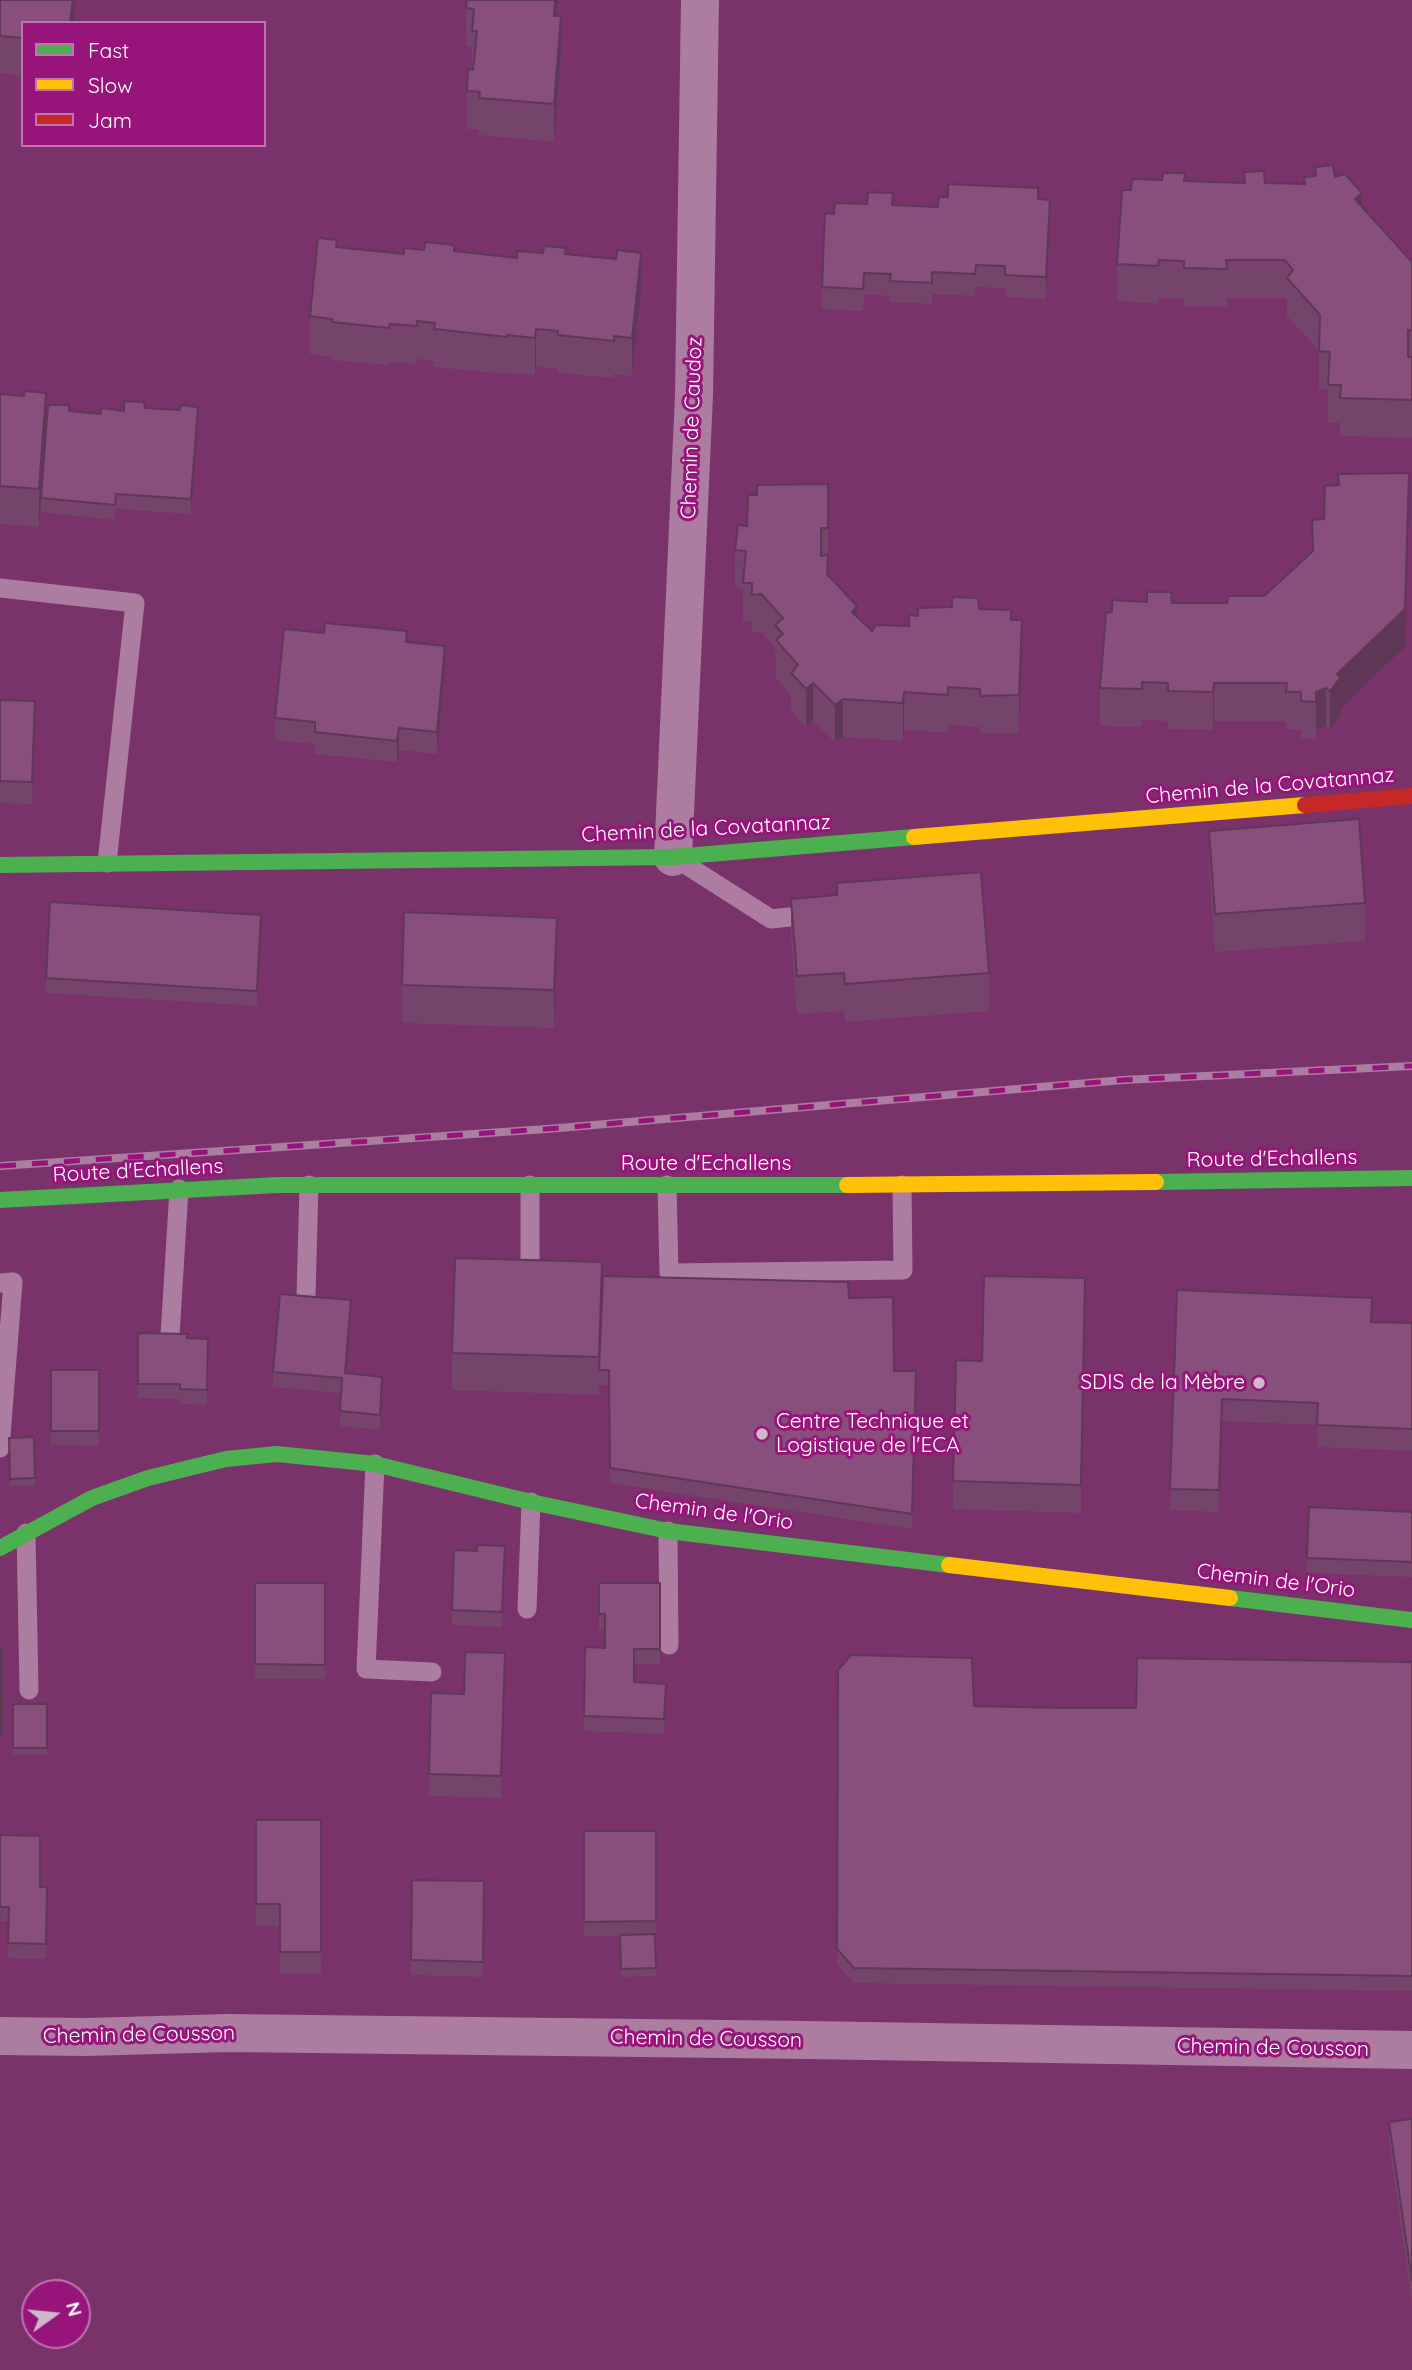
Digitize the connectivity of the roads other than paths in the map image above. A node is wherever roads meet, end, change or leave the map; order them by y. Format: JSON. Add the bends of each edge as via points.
{"nodes":[{"id":1,"x":700,"y":0,"type":"edge"},
{"id":2,"x":0,"y":588,"type":"edge"},
{"id":3,"x":1412,"y":796,"type":"edge"},
{"id":4,"x":673,"y":857,"type":"junction"},
{"id":5,"x":107,"y":863,"type":"junction"},
{"id":6,"x":0,"y":865,"type":"edge"},
{"id":7,"x":836,"y":911,"type":"edge"},
{"id":8,"x":1412,"y":1178,"type":"edge"},
{"id":9,"x":309,"y":1185,"type":"junction"},
{"id":10,"x":530,"y":1185,"type":"junction"},
{"id":11,"x":667,"y":1185,"type":"junction"},
{"id":12,"x":902,"y":1185,"type":"junction"},
{"id":13,"x":179,"y":1189,"type":"junction"},
{"id":14,"x":0,"y":1200,"type":"edge"},
{"id":15,"x":530,"y":1278,"type":"edge"},
{"id":16,"x":0,"y":1283,"type":"edge"},
{"id":17,"x":306,"y":1296,"type":"edge"},
{"id":18,"x":170,"y":1336,"type":"edge"},
{"id":19,"x":0,"y":1448,"type":"edge"},
{"id":20,"x":375,"y":1464,"type":"junction"},
{"id":21,"x":531,"y":1502,"type":"junction"},
{"id":22,"x":668,"y":1531,"type":"junction"},
{"id":23,"x":26,"y":1533,"type":"junction"},
{"id":24,"x":0,"y":1548,"type":"edge"},
{"id":25,"x":527,"y":1609,"type":"dead end"},
{"id":26,"x":1412,"y":1620,"type":"edge"},
{"id":27,"x":669,"y":1645,"type":"dead end"},
{"id":28,"x":432,"y":1672,"type":"dead end"},
{"id":29,"x":29,"y":1690,"type":"dead end"},
{"id":30,"x":0,"y":2036,"type":"edge"},
{"id":31,"x":1412,"y":2050,"type":"edge"}],
"edges":[{"from":1,"to":4,"type":"street","name":"Chemin de Caudoz","via":[[694,395]]},
{"from":2,"to":5,"type":"lane","via":[[135,603]]},
{"from":3,"to":4,"type":"street","name":"Chemin de la Covatannaz"},
{"from":4,"to":5,"type":"street","name":"Chemin de la Covatannaz"},
{"from":4,"to":7,"type":"lane","via":[[771,919]]},
{"from":5,"to":6,"type":"street","name":"Chemin de la Covatannaz"},
{"from":8,"to":12,"type":"street","name":"Route d'Echallens"},
{"from":9,"to":10,"type":"street","name":"Route d'Echallens"},
{"from":9,"to":13,"type":"street","name":"Route d'Echallens"},
{"from":9,"to":17,"type":"lane"},
{"from":10,"to":11,"type":"street","name":"Route d'Echallens"},
{"from":10,"to":15,"type":"lane"},
{"from":11,"to":12,"type":"street","name":"Route d'Echallens"},
{"from":11,"to":12,"type":"lane","via":[[669,1273],[903,1270]]},
{"from":13,"to":14,"type":"street","name":"Route d'Echallens"},
{"from":13,"to":18,"type":"lane"},
{"from":16,"to":19,"type":"lane","via":[[13,1282]]},
{"from":20,"to":21,"type":"street","name":"Chemin de l'Orio"},
{"from":20,"to":23,"type":"street","name":"Chemin de l'Orio","via":[[277,1454],[226,1459],[148,1478],[92,1498]]},
{"from":20,"to":28,"type":"lane","via":[[366,1668]]},
{"from":21,"to":22,"type":"street","name":"Chemin de l'Orio"},
{"from":21,"to":25,"type":"lane"},
{"from":22,"to":26,"type":"street","name":"Chemin de l'Orio"},
{"from":22,"to":27,"type":"lane"},
{"from":23,"to":24,"type":"street","name":"Chemin de l'Orio"},
{"from":23,"to":29,"type":"lane"},
{"from":30,"to":31,"type":"street","name":"Chemin de Cousson","via":[[284,2034]]}]}
